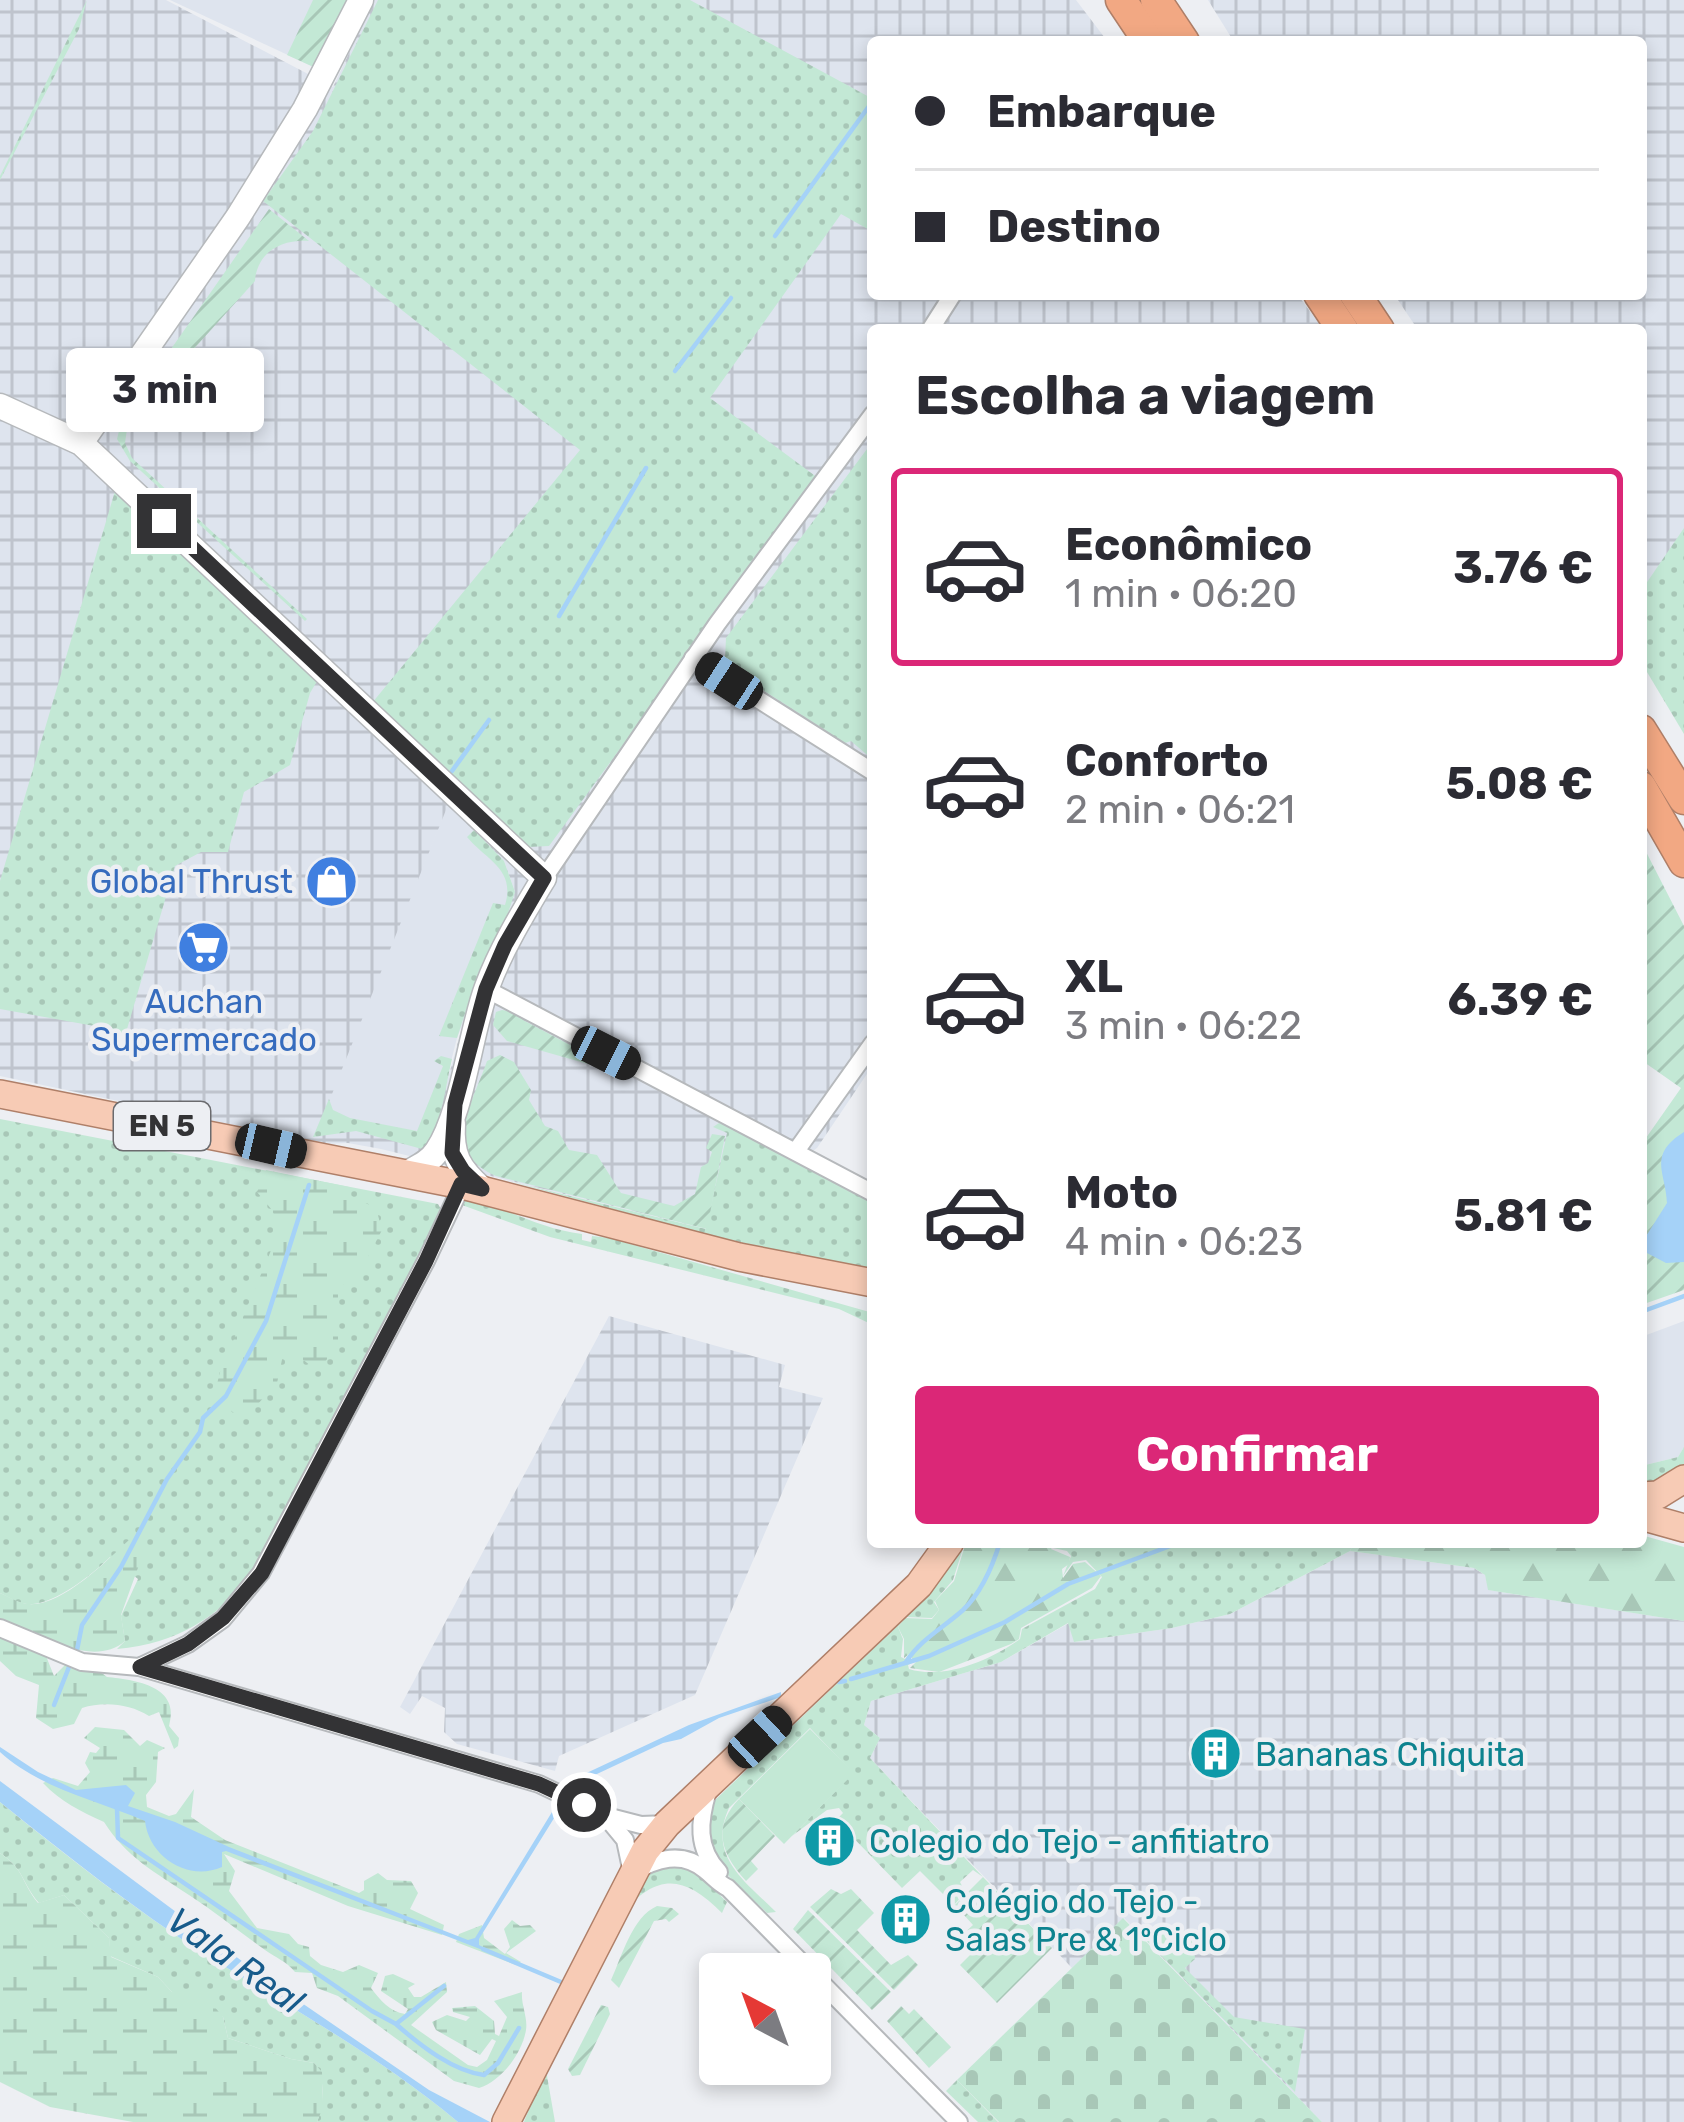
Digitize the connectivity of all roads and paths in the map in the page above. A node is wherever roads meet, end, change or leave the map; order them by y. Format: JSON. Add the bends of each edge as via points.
{"nodes":[{"id":1,"x":361,"y":0,"type":"edge"},
{"id":2,"x":1121,"y":0,"type":"edge"},
{"id":3,"x":1156,"y":0,"type":"edge"},
{"id":4,"x":1146,"y":36,"type":"edge"},
{"id":5,"x":1180,"y":36,"type":"edge"},
{"id":6,"x":0,"y":406,"type":"edge"},
{"id":7,"x":867,"y":422,"type":"edge"},
{"id":8,"x":81,"y":443,"type":"junction"},
{"id":9,"x":693,"y":658,"type":"junction"},
{"id":10,"x":1647,"y":740,"type":"edge"},
{"id":11,"x":867,"y":768,"type":"edge"},
{"id":12,"x":1647,"y":797,"type":"edge"},
{"id":13,"x":1684,"y":799,"type":"edge"},
{"id":14,"x":1684,"y":862,"type":"edge"},
{"id":15,"x":544,"y":878,"type":"junction"},
{"id":16,"x":486,"y":989,"type":"junction"},
{"id":17,"x":867,"y":1052,"type":"edge"},
{"id":18,"x":0,"y":1094,"type":"edge"},
{"id":19,"x":455,"y":1104,"type":"junction"},
{"id":20,"x":796,"y":1151,"type":"junction"},
{"id":21,"x":407,"y":1173,"type":"junction"},
{"id":22,"x":472,"y":1187,"type":"junction"},
{"id":23,"x":867,"y":1190,"type":"edge"},
{"id":24,"x":739,"y":1257,"type":"junction"},
{"id":25,"x":867,"y":1281,"type":"edge"},
{"id":26,"x":867,"y":1301,"type":"edge"},
{"id":27,"x":1684,"y":1479,"type":"edge"},
{"id":28,"x":1647,"y":1496,"type":"edge"},
{"id":29,"x":1647,"y":1499,"type":"edge"},
{"id":30,"x":1684,"y":1511,"type":"edge"},
{"id":31,"x":1647,"y":1518,"type":"edge"},
{"id":32,"x":1684,"y":1528,"type":"edge"},
{"id":33,"x":946,"y":1548,"type":"edge"},
{"id":34,"x":0,"y":1628,"type":"edge"},
{"id":35,"x":140,"y":1667,"type":"junction"},
{"id":36,"x":710,"y":1784,"type":"junction"},
{"id":37,"x":606,"y":1816,"type":"junction"},
{"id":38,"x":667,"y":1824,"type":"junction"},
{"id":39,"x":632,"y":1873,"type":"junction"},
{"id":40,"x":728,"y":1888,"type":"junction"},
{"id":41,"x":506,"y":2122,"type":"edge"},
{"id":42,"x":959,"y":2122,"type":"edge"}],
"edges":[{"from":1,"to":8,"type":"street","via":[[238,218]]},
{"from":2,"to":4,"type":"highway"},
{"from":3,"to":5,"type":"highway"},
{"from":6,"to":8,"type":"street"},
{"from":7,"to":9,"type":"street"},
{"from":8,"to":15,"type":"street"},
{"from":9,"to":11,"type":"street"},
{"from":9,"to":15,"type":"street"},
{"from":10,"to":13,"type":"highway"},
{"from":12,"to":14,"type":"highway"},
{"from":15,"to":16,"type":"street"},
{"from":16,"to":19,"type":"street"},
{"from":16,"to":20,"type":"street"},
{"from":17,"to":20,"type":"street"},
{"from":18,"to":21,"type":"main road","number":"EN 5"},
{"from":19,"to":21,"type":"street","via":[[436,1153]]},
{"from":19,"to":22,"type":"street","via":[[452,1153]]},
{"from":20,"to":23,"type":"street"},
{"from":21,"to":22,"type":"main road","number":"EN 5"},
{"from":22,"to":24,"type":"main road","number":"EN 5"},
{"from":22,"to":35,"type":"street","via":[[262,1573],[223,1618]]},
{"from":24,"to":25,"type":"main road","number":"EN 5"},
{"from":24,"to":26,"type":"main road","number":"EN 5"},
{"from":27,"to":28,"type":"main road"},
{"from":29,"to":30,"type":"main road"},
{"from":31,"to":32,"type":"main road"},
{"from":33,"to":36,"type":"main road","via":[[919,1585]]},
{"from":34,"to":35,"type":"street","via":[[82,1662]]},
{"from":35,"to":37,"type":"street","via":[[539,1784]]},
{"from":36,"to":38,"type":"main road"},
{"from":36,"to":40,"type":"street","via":[[702,1844]]},
{"from":37,"to":38,"type":"street"},
{"from":37,"to":39,"type":"street","via":[[625,1840]]},
{"from":38,"to":39,"type":"main road"},
{"from":39,"to":40,"type":"street","via":[[656,1860],[683,1859]]},
{"from":39,"to":41,"type":"main road"},
{"from":40,"to":42,"type":"street"}]}
